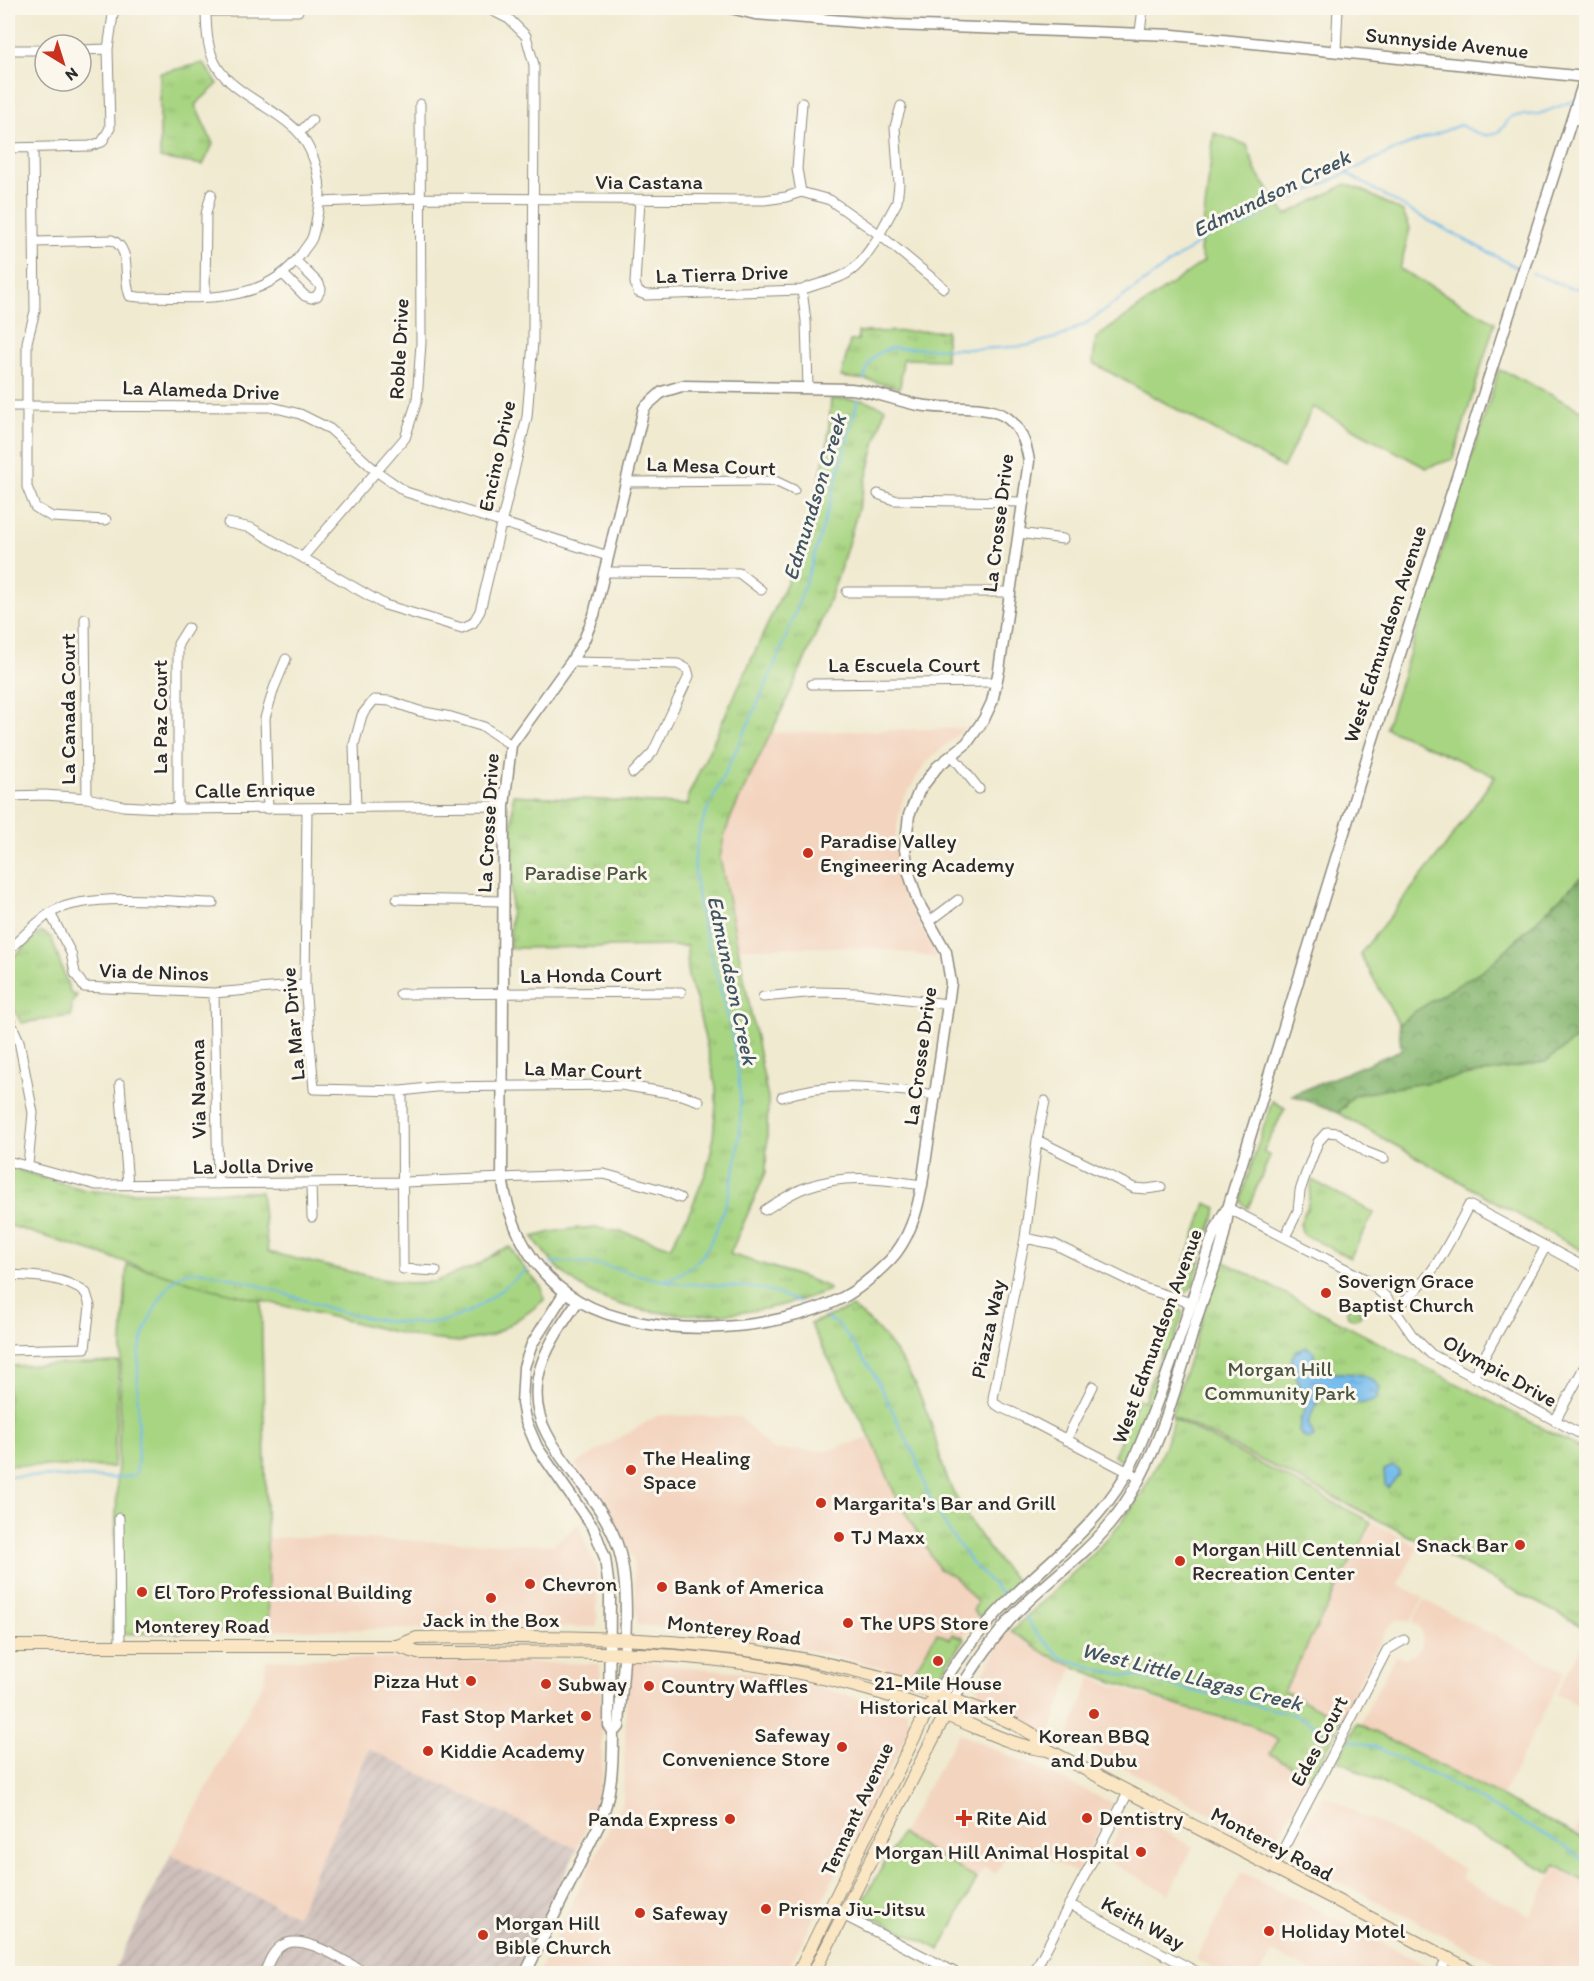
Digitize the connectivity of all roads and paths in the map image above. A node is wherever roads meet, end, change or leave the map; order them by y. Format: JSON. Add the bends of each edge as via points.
{"nodes":[{"id":1,"x":114,"y":8,"type":"edge"},
{"id":2,"x":487,"y":8,"type":"edge"},
{"id":3,"x":731,"y":8,"type":"edge"},
{"id":4,"x":1143,"y":8,"type":"edge"},
{"id":5,"x":1338,"y":8,"type":"edge"},
{"id":6,"x":206,"y":9,"type":"edge"},
{"id":7,"x":298,"y":11,"type":"dead end"},
{"id":8,"x":1140,"y":32,"type":"junction"},
{"id":9,"x":33,"y":50,"type":"edge"},
{"id":10,"x":93,"y":50,"type":"edge"},
{"id":11,"x":108,"y":50,"type":"junction"},
{"id":12,"x":8,"y":51,"type":"edge"},
{"id":13,"x":1336,"y":51,"type":"junction"},
{"id":14,"x":1586,"y":76,"type":"edge"},
{"id":15,"x":802,"y":103,"type":"dead end"},
{"id":16,"x":420,"y":104,"type":"dead end"},
{"id":17,"x":901,"y":106,"type":"dead end"},
{"id":18,"x":1572,"y":117,"type":"junction"},
{"id":19,"x":312,"y":120,"type":"dead end"},
{"id":20,"x":1587,"y":124,"type":"edge"},
{"id":21,"x":299,"y":133,"type":"junction"},
{"id":22,"x":8,"y":148,"type":"edge"},
{"id":23,"x":33,"y":148,"type":"junction"},
{"id":24,"x":801,"y":192,"type":"junction"},
{"id":25,"x":211,"y":194,"type":"dead end"},
{"id":26,"x":420,"y":198,"type":"junction"},
{"id":27,"x":532,"y":199,"type":"junction"},
{"id":28,"x":640,"y":200,"type":"junction"},
{"id":29,"x":320,"y":202,"type":"junction"},
{"id":30,"x":879,"y":235,"type":"junction"},
{"id":31,"x":35,"y":242,"type":"junction"},
{"id":32,"x":296,"y":261,"type":"junction"},
{"id":33,"x":283,"y":274,"type":"junction"},
{"id":34,"x":944,"y":288,"type":"dead end"},
{"id":35,"x":802,"y":290,"type":"junction"},
{"id":36,"x":206,"y":296,"type":"junction"},
{"id":37,"x":808,"y":388,"type":"junction"},
{"id":38,"x":8,"y":406,"type":"edge"},
{"id":39,"x":26,"y":406,"type":"junction"},
{"id":40,"x":376,"y":471,"type":"junction"},
{"id":41,"x":626,"y":482,"type":"junction"},
{"id":42,"x":795,"y":490,"type":"dead end"},
{"id":43,"x":878,"y":494,"type":"dead end"},
{"id":44,"x":1024,"y":501,"type":"junction"},
{"id":45,"x":106,"y":520,"type":"dead end"},
{"id":46,"x":501,"y":522,"type":"junction"},
{"id":47,"x":228,"y":523,"type":"dead end"},
{"id":48,"x":1019,"y":533,"type":"junction"},
{"id":49,"x":1063,"y":539,"type":"dead end"},
{"id":50,"x":608,"y":556,"type":"junction"},
{"id":51,"x":303,"y":557,"type":"junction"},
{"id":52,"x":604,"y":572,"type":"junction"},
{"id":53,"x":761,"y":590,"type":"dead end"},
{"id":54,"x":847,"y":592,"type":"dead end"},
{"id":55,"x":1010,"y":592,"type":"junction"},
{"id":56,"x":85,"y":619,"type":"dead end"},
{"id":57,"x":188,"y":628,"type":"dead end"},
{"id":58,"x":286,"y":659,"type":"dead end"},
{"id":59,"x":571,"y":662,"type":"junction"},
{"id":60,"x":997,"y":682,"type":"junction"},
{"id":61,"x":812,"y":684,"type":"dead end"},
{"id":62,"x":511,"y":745,"type":"junction"},
{"id":63,"x":952,"y":755,"type":"junction"},
{"id":64,"x":633,"y":773,"type":"dead end"},
{"id":65,"x":979,"y":789,"type":"dead end"},
{"id":66,"x":8,"y":796,"type":"edge"},
{"id":67,"x":87,"y":798,"type":"junction"},
{"id":68,"x":504,"y":806,"type":"junction"},
{"id":69,"x":356,"y":807,"type":"junction"},
{"id":70,"x":308,"y":808,"type":"junction"},
{"id":71,"x":178,"y":809,"type":"junction"},
{"id":72,"x":268,"y":809,"type":"junction"},
{"id":73,"x":397,"y":898,"type":"dead end"},
{"id":74,"x":958,"y":900,"type":"dead end"},
{"id":75,"x":503,"y":901,"type":"junction"},
{"id":76,"x":213,"y":903,"type":"dead end"},
{"id":77,"x":50,"y":913,"type":"junction"},
{"id":78,"x":930,"y":921,"type":"junction"},
{"id":79,"x":8,"y":950,"type":"edge"},
{"id":80,"x":305,"y":985,"type":"junction"},
{"id":81,"x":681,"y":992,"type":"dead end"},
{"id":82,"x":214,"y":993,"type":"junction"},
{"id":83,"x":400,"y":994,"type":"dead end"},
{"id":84,"x":502,"y":995,"type":"junction"},
{"id":85,"x":763,"y":997,"type":"dead end"},
{"id":86,"x":947,"y":1004,"type":"junction"},
{"id":87,"x":8,"y":1016,"type":"edge"},
{"id":88,"x":120,"y":1084,"type":"dead end"},
{"id":89,"x":502,"y":1085,"type":"junction"},
{"id":90,"x":402,"y":1091,"type":"junction"},
{"id":91,"x":936,"y":1095,"type":"junction"},
{"id":92,"x":782,"y":1097,"type":"dead end"},
{"id":93,"x":699,"y":1101,"type":"dead end"},
{"id":94,"x":1045,"y":1101,"type":"dead end"},
{"id":95,"x":1037,"y":1140,"type":"junction"},
{"id":96,"x":1384,"y":1160,"type":"dead end"},
{"id":97,"x":8,"y":1161,"type":"edge"},
{"id":98,"x":28,"y":1165,"type":"junction"},
{"id":99,"x":502,"y":1178,"type":"junction"},
{"id":100,"x":404,"y":1182,"type":"junction"},
{"id":101,"x":311,"y":1183,"type":"junction"},
{"id":102,"x":218,"y":1184,"type":"junction"},
{"id":103,"x":128,"y":1185,"type":"junction"},
{"id":104,"x":922,"y":1185,"type":"junction"},
{"id":105,"x":1161,"y":1187,"type":"dead end"},
{"id":106,"x":680,"y":1198,"type":"dead end"},
{"id":107,"x":1228,"y":1208,"type":"junction"},
{"id":108,"x":765,"y":1210,"type":"dead end"},
{"id":109,"x":312,"y":1217,"type":"dead end"},
{"id":110,"x":1285,"y":1237,"type":"junction"},
{"id":111,"x":1025,"y":1238,"type":"junction"},
{"id":112,"x":1546,"y":1246,"type":"junction"},
{"id":113,"x":1587,"y":1268,"type":"edge"},
{"id":114,"x":436,"y":1271,"type":"dead end"},
{"id":115,"x":8,"y":1275,"type":"edge"},
{"id":116,"x":565,"y":1292,"type":"junction"},
{"id":117,"x":578,"y":1301,"type":"junction"},
{"id":118,"x":1191,"y":1304,"type":"junction"},
{"id":119,"x":1395,"y":1309,"type":"junction"},
{"id":120,"x":1193,"y":1332,"type":"junction"},
{"id":121,"x":8,"y":1350,"type":"edge"},
{"id":122,"x":1587,"y":1364,"type":"edge"},
{"id":123,"x":1473,"y":1377,"type":"junction"},
{"id":124,"x":1093,"y":1386,"type":"dead end"},
{"id":125,"x":1555,"y":1421,"type":"junction"},
{"id":126,"x":1587,"y":1437,"type":"edge"},
{"id":127,"x":1066,"y":1440,"type":"junction"},
{"id":128,"x":1128,"y":1471,"type":"junction"},
{"id":129,"x":1140,"y":1478,"type":"junction"},
{"id":130,"x":119,"y":1518,"type":"dead end"},
{"id":131,"x":610,"y":1638,"type":"junction"},
{"id":132,"x":624,"y":1638,"type":"junction"},
{"id":133,"x":1404,"y":1640,"type":"dead end"},
{"id":134,"x":8,"y":1646,"type":"edge"},
{"id":135,"x":120,"y":1646,"type":"junction"},
{"id":136,"x":396,"y":1646,"type":"junction"},
{"id":137,"x":617,"y":1652,"type":"junction"},
{"id":138,"x":936,"y":1694,"type":"junction"},
{"id":139,"x":953,"y":1700,"type":"junction"},
{"id":140,"x":928,"y":1708,"type":"junction"},
{"id":141,"x":945,"y":1714,"type":"junction"},
{"id":142,"x":1048,"y":1750,"type":"junction"},
{"id":143,"x":1129,"y":1791,"type":"junction"},
{"id":144,"x":1274,"y":1867,"type":"junction"},
{"id":145,"x":1069,"y":1904,"type":"junction"},
{"id":146,"x":831,"y":1910,"type":"junction"},
{"id":147,"x":843,"y":1915,"type":"junction"},
{"id":148,"x":1448,"y":1958,"type":"junction"},
{"id":149,"x":264,"y":1974,"type":"edge"},
{"id":150,"x":368,"y":1974,"type":"edge"},
{"id":151,"x":525,"y":1974,"type":"edge"},
{"id":152,"x":798,"y":1974,"type":"edge"},
{"id":153,"x":813,"y":1974,"type":"edge"},
{"id":154,"x":958,"y":1974,"type":"edge"},
{"id":155,"x":1033,"y":1974,"type":"edge"},
{"id":156,"x":1201,"y":1974,"type":"edge"},
{"id":157,"x":1439,"y":1974,"type":"edge"},
{"id":158,"x":1478,"y":1974,"type":"edge"}],
"edges":[{"from":1,"to":11,"type":"street"},
{"from":2,"to":27,"type":"street","name":"Encino Drive","via":[[509,19],[526,36],[534,65]]},
{"from":3,"to":8,"type":"street","name":"Sunnyside Avenue","via":[[755,14],[894,25]]},
{"from":4,"to":8,"type":"street"},
{"from":5,"to":13,"type":"street"},
{"from":6,"to":7,"type":"street"},
{"from":6,"to":21,"type":"street","via":[[207,43],[215,64],[232,86]]},
{"from":8,"to":13,"type":"street","name":"Sunnyside Avenue"},
{"from":9,"to":12,"type":"street"},
{"from":10,"to":11,"type":"street"},
{"from":11,"to":23,"type":"street","via":[[110,128],[102,142]]},
{"from":13,"to":14,"type":"street","name":"Sunnyside Avenue"},
{"from":14,"to":18,"type":"street","name":"West Edmundson Avenue"},
{"from":15,"to":24,"type":"street","via":[[797,169]]},
{"from":16,"to":26,"type":"street","name":"Roble Drive"},
{"from":17,"to":30,"type":"street","name":"La Tierra Drive","via":[[895,127],[897,202]]},
{"from":18,"to":20,"type":"street"},
{"from":18,"to":107,"type":"street","name":"West Edmundson Avenue","via":[[1360,777]]},
{"from":19,"to":21,"type":"street"},
{"from":21,"to":29,"type":"street","via":[[318,172]]},
{"from":22,"to":23,"type":"street"},
{"from":23,"to":31,"type":"street"},
{"from":24,"to":28,"type":"street","name":"Via Castana","via":[[764,200]]},
{"from":24,"to":30,"type":"street","name":"Via Castana","via":[[830,200]]},
{"from":25,"to":36,"type":"street","via":[[206,214]]},
{"from":26,"to":27,"type":"street","name":"Via Castana"},
{"from":26,"to":29,"type":"street","name":"Via Castana"},
{"from":26,"to":40,"type":"street","name":"Roble Drive","via":[[421,343],[417,401],[405,438]]},
{"from":27,"to":28,"type":"street","name":"Via Castana"},
{"from":27,"to":46,"type":"street","name":"Encino Drive","via":[[533,342],[527,417]]},
{"from":28,"to":35,"type":"street","name":"La Tierra Drive","via":[[638,292],[646,295]]},
{"from":29,"to":32,"type":"street","via":[[312,238]]},
{"from":30,"to":34,"type":"street","name":"Via Castana"},
{"from":30,"to":35,"type":"street","name":"La Tierra Drive","via":[[855,268],[844,276]]},
{"from":31,"to":36,"type":"street","via":[[112,240],[124,251],[130,296]]},
{"from":31,"to":39,"type":"street","via":[[35,311],[27,342]]},
{"from":32,"to":33,"type":"street"},
{"from":32,"to":33,"type":"street","via":[[319,284],[318,296],[305,296]]},
{"from":33,"to":36,"type":"street","via":[[262,287],[237,295]]},
{"from":35,"to":37,"type":"street"},
{"from":37,"to":41,"type":"street","name":"La Crosse Drive","via":[[682,386],[662,392],[644,408]]},
{"from":37,"to":44,"type":"street","name":"La Crosse Drive","via":[[865,390],[939,408],[978,407],[998,412],[1010,419],[1026,443],[1029,461]]},
{"from":38,"to":39,"type":"street","name":"La Alameda Drive"},
{"from":39,"to":40,"type":"street","name":"La Alameda Drive","via":[[272,407],[300,414],[330,429]]},
{"from":39,"to":45,"type":"street","via":[[27,487],[34,507],[52,517]]},
{"from":40,"to":46,"type":"street","name":"La Alameda Drive","via":[[406,492]]},
{"from":40,"to":51,"type":"street","name":"Roble Drive"},
{"from":41,"to":42,"type":"street","name":"La Mesa Court","via":[[775,481]]},
{"from":41,"to":50,"type":"street","name":"La Crosse Drive"},
{"from":43,"to":44,"type":"street","via":[[894,500]]},
{"from":44,"to":48,"type":"street","name":"La Crosse Drive"},
{"from":46,"to":50,"type":"street","name":"La Alameda Drive"},
{"from":46,"to":51,"type":"street","name":"Encino Drive","via":[[480,610],[473,624],[462,628],[386,605]]},
{"from":47,"to":51,"type":"street","name":"Encino Drive","via":[[251,528]]},
{"from":48,"to":49,"type":"street"},
{"from":48,"to":55,"type":"street","name":"La Crosse Drive"},
{"from":50,"to":52,"type":"street","name":"La Crosse Drive"},
{"from":52,"to":53,"type":"street","via":[[739,573]]},
{"from":52,"to":59,"type":"street","name":"La Crosse Drive","via":[[594,615]]},
{"from":54,"to":55,"type":"street"},
{"from":55,"to":60,"type":"street","name":"La Crosse Drive"},
{"from":56,"to":67,"type":"street","name":"La Canada Court"},
{"from":57,"to":71,"type":"street","name":"La Paz Court","via":[[178,644]]},
{"from":58,"to":72,"type":"street","via":[[265,718]]},
{"from":59,"to":62,"type":"street","name":"La Crosse Drive"},
{"from":59,"to":64,"type":"street","via":[[678,664],[687,669],[689,676],[653,752]]},
{"from":60,"to":61,"type":"street","name":"La Escuela Court"},
{"from":60,"to":63,"type":"street","name":"La Crosse Drive","via":[[992,702],[976,732]]},
{"from":62,"to":68,"type":"street","name":"La Crosse Drive"},
{"from":62,"to":69,"type":"street","via":[[484,727],[374,700],[362,715],[354,745]]},
{"from":63,"to":65,"type":"street"},
{"from":63,"to":78,"type":"street","name":"La Crosse Drive","via":[[919,791],[909,815],[908,870],[918,902]]},
{"from":66,"to":67,"type":"street","name":"Calle Enrique"},
{"from":67,"to":71,"type":"street","name":"Calle Enrique","via":[[123,806]]},
{"from":68,"to":69,"type":"street","name":"Calle Enrique"},
{"from":68,"to":75,"type":"street","name":"La Crosse Drive"},
{"from":69,"to":70,"type":"street","name":"Calle Enrique"},
{"from":70,"to":72,"type":"street","name":"Calle Enrique"},
{"from":70,"to":80,"type":"street","name":"La Mar Drive"},
{"from":71,"to":72,"type":"street","name":"Calle Enrique"},
{"from":73,"to":75,"type":"street"},
{"from":74,"to":78,"type":"street"},
{"from":75,"to":84,"type":"street","name":"La Crosse Drive"},
{"from":76,"to":77,"type":"street","via":[[94,900]]},
{"from":77,"to":79,"type":"street"},
{"from":77,"to":82,"type":"street","name":"Via de Ninos","via":[[84,987]]},
{"from":78,"to":86,"type":"street","name":"La Crosse Drive","via":[[946,952],[951,983]]},
{"from":80,"to":82,"type":"street","name":"Via de Ninos"},
{"from":80,"to":90,"type":"street","name":"La Mar Drive","via":[[314,1089]]},
{"from":81,"to":84,"type":"street","name":"La Honda Court"},
{"from":82,"to":102,"type":"street","name":"Via Navona"},
{"from":83,"to":84,"type":"street","name":"La Honda Court"},
{"from":84,"to":89,"type":"street","name":"La Crosse Drive"},
{"from":85,"to":86,"type":"street","via":[[858,993]]},
{"from":86,"to":91,"type":"street","name":"La Crosse Drive"},
{"from":87,"to":98,"type":"street","via":[[19,1041],[33,1113]]},
{"from":88,"to":103,"type":"street"},
{"from":89,"to":90,"type":"street","name":"La Mar Drive"},
{"from":89,"to":93,"type":"street","name":"La Mar Court","via":[[621,1084]]},
{"from":89,"to":99,"type":"street","name":"La Crosse Drive"},
{"from":90,"to":100,"type":"street"},
{"from":91,"to":92,"type":"street","via":[[846,1086]]},
{"from":91,"to":104,"type":"street","name":"La Crosse Drive"},
{"from":94,"to":95,"type":"street","name":"Piazza Way"},
{"from":95,"to":105,"type":"street","via":[[1134,1188]]},
{"from":95,"to":111,"type":"street","name":"Piazza Way"},
{"from":96,"to":110,"type":"street","via":[[1338,1133],[1327,1132],[1318,1142],[1300,1191],[1298,1211]]},
{"from":97,"to":98,"type":"street","name":"La Jolla Drive"},
{"from":98,"to":103,"type":"street","name":"La Jolla Drive","via":[[78,1182]]},
{"from":99,"to":100,"type":"street","name":"La Jolla Drive"},
{"from":99,"to":106,"type":"street","name":"La Jolla Drive","via":[[604,1174]]},
{"from":99,"to":116,"type":"street","name":"La Crosse Drive","via":[[507,1205],[522,1243]]},
{"from":100,"to":101,"type":"street","name":"La Jolla Drive"},
{"from":100,"to":114,"type":"street","via":[[403,1269]]},
{"from":101,"to":102,"type":"street","name":"La Jolla Drive"},
{"from":101,"to":109,"type":"street"},
{"from":102,"to":103,"type":"street","name":"La Jolla Drive"},
{"from":104,"to":108,"type":"street","via":[[849,1177],[805,1188]]},
{"from":104,"to":117,"type":"street","name":"La Crosse Drive","via":[[911,1226],[891,1259],[853,1292],[814,1309],[768,1322],[696,1328],[625,1319]]},
{"from":107,"to":110,"type":"street","name":"Olympic Drive"},
{"from":107,"to":118,"type":"street","name":"West Edmundson Avenue","via":[[1220,1220]]},
{"from":107,"to":120,"type":"street","name":"West Edmundson Avenue","via":[[1227,1223]]},
{"from":110,"to":119,"type":"street","name":"Olympic Drive","via":[[1365,1279]]},
{"from":111,"to":118,"type":"street","via":[[1054,1244],[1144,1288]]},
{"from":111,"to":127,"type":"street","name":"Piazza Way","via":[[994,1403]]},
{"from":112,"to":113,"type":"street"},
{"from":112,"to":119,"type":"street","via":[[1469,1205],[1434,1270]]},
{"from":112,"to":123,"type":"street"},
{"from":115,"to":121,"type":"street","via":[[52,1278],[76,1286],[86,1293],[90,1306],[85,1348]]},
{"from":116,"to":117,"type":"street","name":"La Crosse Drive"},
{"from":116,"to":131,"type":"street","via":[[529,1351],[522,1402],[537,1447],[587,1518],[603,1549],[608,1573]]},
{"from":117,"to":132,"type":"street","via":[[542,1360],[537,1400],[547,1435],[613,1533],[622,1564]]},
{"from":118,"to":120,"type":"street","via":[[1195,1307]]},
{"from":118,"to":128,"type":"street","name":"West Edmundson Avenue","via":[[1167,1377]]},
{"from":119,"to":123,"type":"street","name":"Olympic Drive","via":[[1426,1350]]},
{"from":120,"to":129,"type":"street","name":"West Edmundson Avenue"},
{"from":122,"to":125,"type":"street"},
{"from":123,"to":125,"type":"street","name":"Olympic Drive"},
{"from":124,"to":127,"type":"street"},
{"from":125,"to":126,"type":"street","name":"Olympic Drive"},
{"from":127,"to":128,"type":"street","name":"Piazza Way"},
{"from":128,"to":129,"type":"street","name":"Piazza Way"},
{"from":128,"to":138,"type":"street","name":"West Edmundson Avenue","via":[[1088,1528],[977,1635]]},
{"from":129,"to":139,"type":"street","name":"West Edmundson Avenue","via":[[1098,1537],[1006,1624]]},
{"from":130,"to":135,"type":"street"},
{"from":131,"to":132,"type":"main road","name":"Monterey Road"},
{"from":131,"to":136,"type":"main road","name":"Monterey Road","via":[[417,1638]]},
{"from":131,"to":137,"type":"street"},
{"from":132,"to":137,"type":"street"},
{"from":132,"to":138,"type":"main road","name":"Monterey Road","via":[[711,1644],[785,1655]]},
{"from":133,"to":144,"type":"street","name":"Edes Court","via":[[1387,1650]]},
{"from":134,"to":135,"type":"main road","name":"Monterey Road"},
{"from":135,"to":136,"type":"main road","name":"Monterey Road"},
{"from":136,"to":137,"type":"main road","name":"Monterey Road","via":[[418,1653]]},
{"from":137,"to":140,"type":"main road","name":"Monterey Road","via":[[683,1656],[783,1670]]},
{"from":137,"to":151,"type":"street","via":[[609,1726],[613,1731],[612,1778],[604,1813]]},
{"from":138,"to":139,"type":"main road","name":"Monterey Road"},
{"from":138,"to":140,"type":"main road","name":"Tennant Avenue"},
{"from":139,"to":141,"type":"main road","name":"Tennant Avenue"},
{"from":139,"to":142,"type":"main road","name":"Monterey Road","via":[[1028,1731]]},
{"from":140,"to":141,"type":"main road","name":"Monterey Road"},
{"from":140,"to":146,"type":"main road","name":"Tennant Avenue"},
{"from":141,"to":142,"type":"main road","name":"Monterey Road","via":[[1028,1748]]},
{"from":141,"to":147,"type":"main road","name":"Tennant Avenue"},
{"from":142,"to":143,"type":"main road","name":"Monterey Road"},
{"from":143,"to":144,"type":"main road","name":"Monterey Road"},
{"from":143,"to":145,"type":"street"},
{"from":144,"to":148,"type":"main road","name":"Monterey Road"},
{"from":145,"to":155,"type":"street"},
{"from":145,"to":156,"type":"street","name":"Keith Way"},
{"from":146,"to":147,"type":"street"},
{"from":146,"to":152,"type":"main road","name":"Tennant Avenue"},
{"from":147,"to":153,"type":"main road","name":"Tennant Avenue"},
{"from":147,"to":154,"type":"street"},
{"from":148,"to":157,"type":"street"},
{"from":148,"to":158,"type":"main road","name":"Monterey Road"},
{"from":149,"to":150,"type":"street","via":[[274,1952],[293,1940],[306,1941]]}]}
